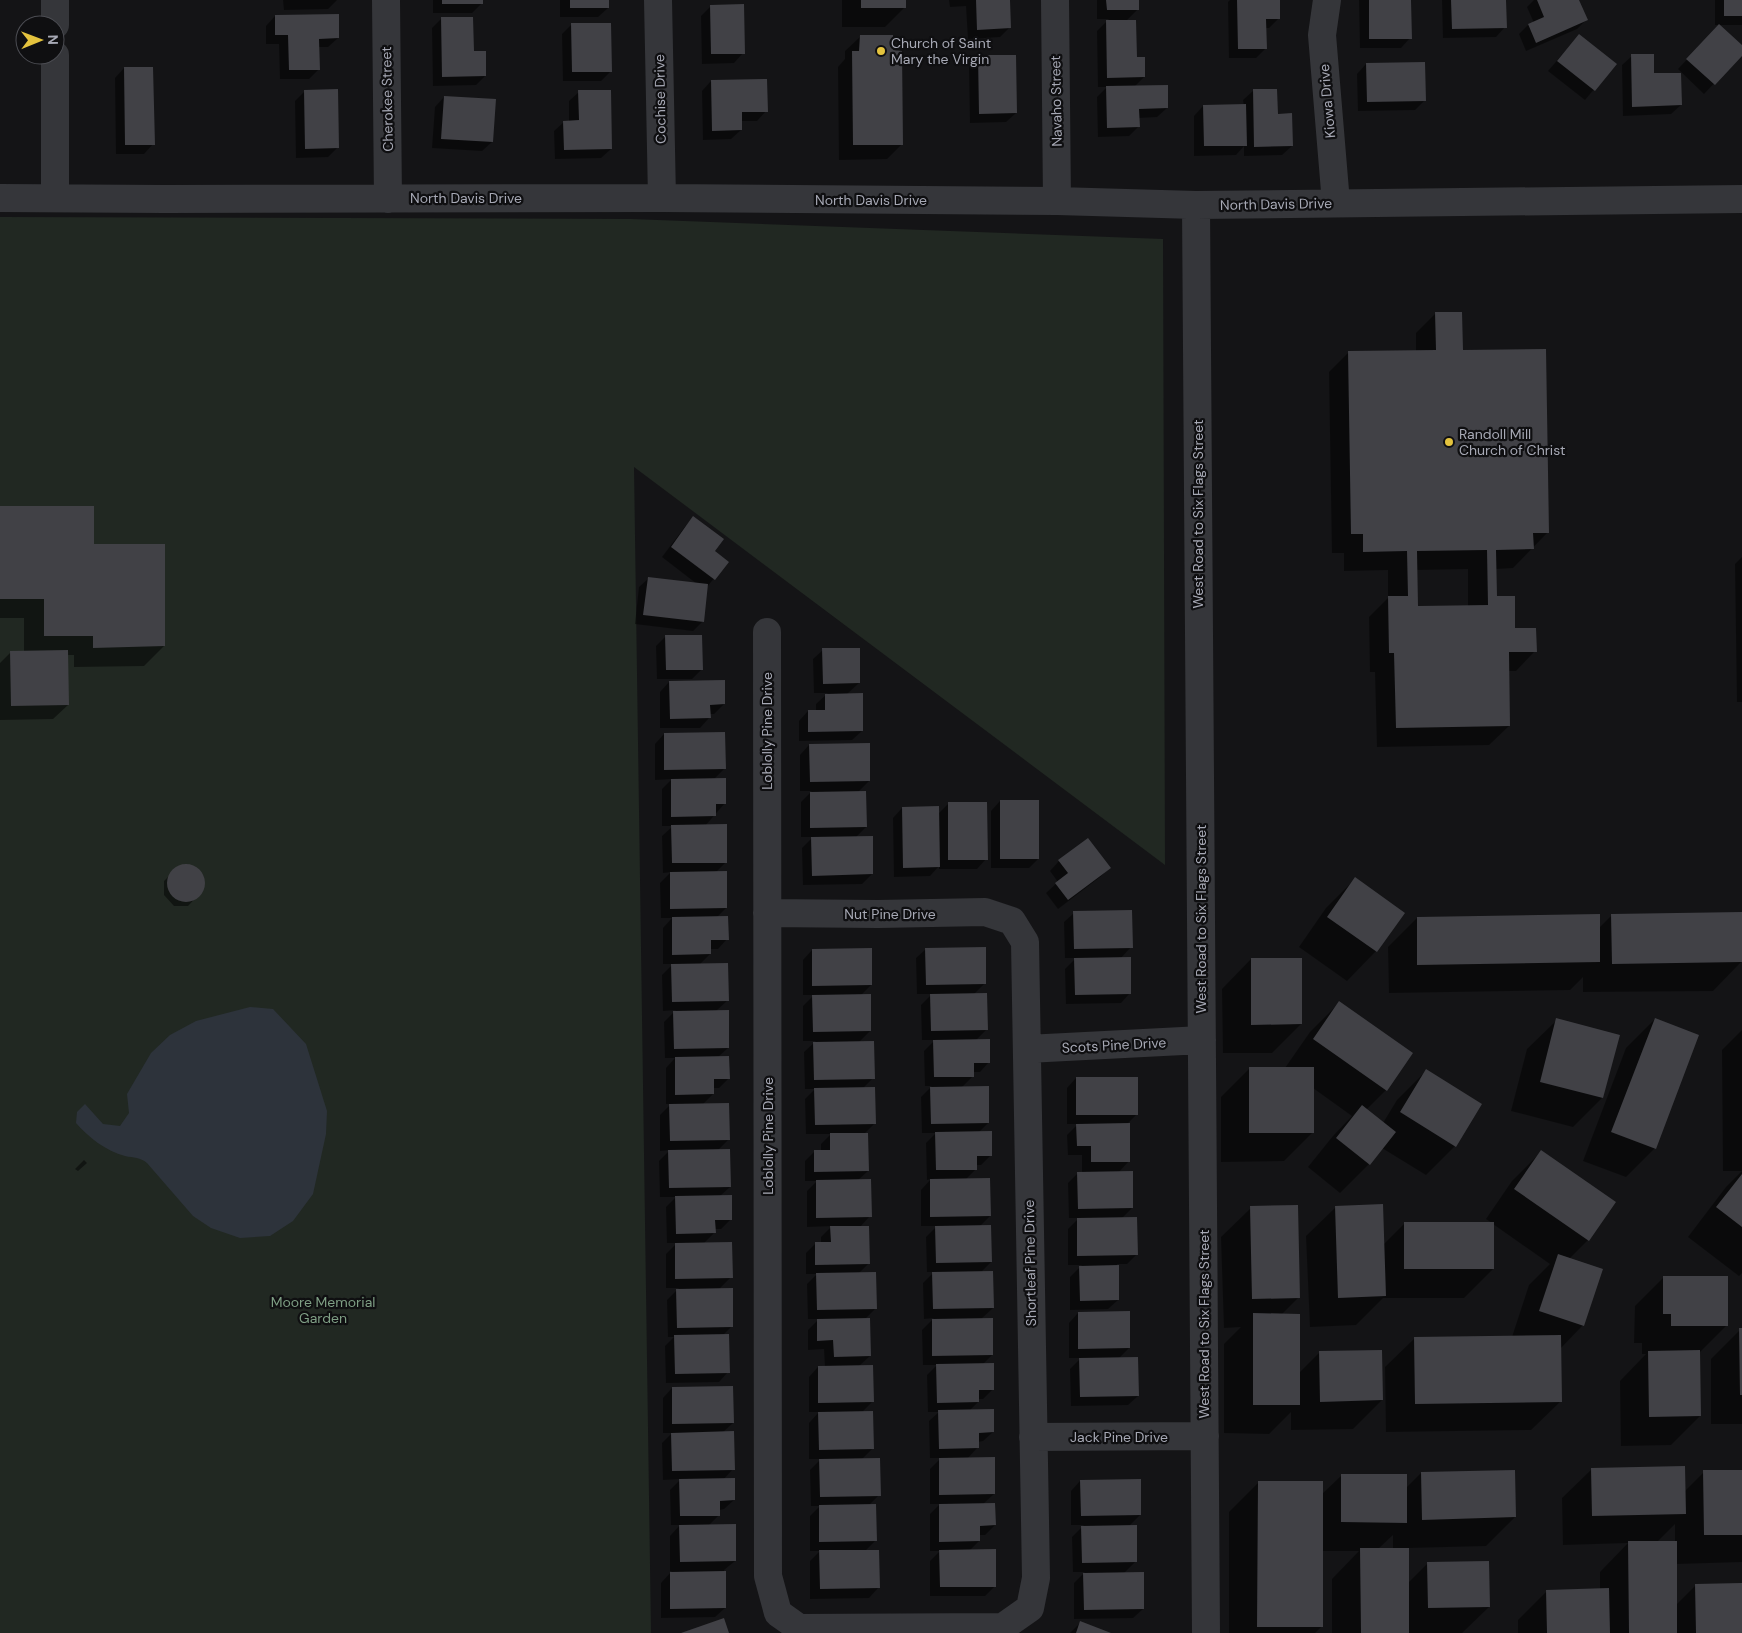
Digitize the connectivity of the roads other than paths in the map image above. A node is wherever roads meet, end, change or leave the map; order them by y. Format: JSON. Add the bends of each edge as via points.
{"nodes":[{"id":1,"x":55,"y":0,"type":"edge"},
{"id":2,"x":386,"y":0,"type":"edge"},
{"id":3,"x":658,"y":0,"type":"edge"},
{"id":4,"x":1055,"y":0,"type":"edge"},
{"id":5,"x":1327,"y":0,"type":"edge"},
{"id":6,"x":55,"y":15,"type":"edge"},
{"id":7,"x":55,"y":65,"type":"edge"},
{"id":8,"x":0,"y":198,"type":"edge"},
{"id":9,"x":55,"y":198,"type":"junction"},
{"id":10,"x":388,"y":198,"type":"junction"},
{"id":11,"x":662,"y":198,"type":"junction"},
{"id":12,"x":1742,"y":200,"type":"edge"},
{"id":13,"x":1057,"y":201,"type":"junction"},
{"id":14,"x":1336,"y":203,"type":"junction"},
{"id":15,"x":1196,"y":205,"type":"junction"},
{"id":16,"x":767,"y":632,"type":"dead end"},
{"id":17,"x":767,"y":913,"type":"junction"},
{"id":18,"x":1012,"y":921,"type":"joint"},
{"id":19,"x":1202,"y":1040,"type":"junction"},
{"id":20,"x":1027,"y":1049,"type":"junction"},
{"id":21,"x":1204,"y":1436,"type":"junction"},
{"id":22,"x":1033,"y":1437,"type":"junction"},
{"id":23,"x":1030,"y":1608,"type":"joint"},
{"id":24,"x":1206,"y":1633,"type":"edge"}],
"edges":[{"from":1,"to":6,"type":"street"},
{"from":2,"to":10,"type":"street","name":"Cherokee Street"},
{"from":3,"to":11,"type":"street","name":"Cochise Drive"},
{"from":4,"to":13,"type":"street","name":"Navaho Street"},
{"from":5,"to":14,"type":"street","name":"Kiowa Drive","via":[[1322,35]]},
{"from":7,"to":9,"type":"street"},
{"from":8,"to":9,"type":"street","name":"North Davis Drive"},
{"from":9,"to":10,"type":"street","name":"North Davis Drive"},
{"from":10,"to":11,"type":"street","name":"North Davis Drive"},
{"from":11,"to":13,"type":"street","name":"North Davis Drive"},
{"from":12,"to":14,"type":"street","name":"North Davis Drive"},
{"from":13,"to":15,"type":"street","name":"North Davis Drive"},
{"from":14,"to":15,"type":"street","name":"North Davis Drive"},
{"from":15,"to":19,"type":"street","name":"West Road to Six Flags Street"},
{"from":16,"to":17,"type":"street","name":"Loblolly Pine Drive"},
{"from":17,"to":18,"type":"street","name":"Nut Pine Drive","via":[[985,912]]},
{"from":17,"to":23,"type":"street","name":"Loblolly Pine Drive","via":[[768,1576],[778,1613],[799,1628],[1003,1627]]},
{"from":18,"to":20,"type":"street","name":"Shortleaf Pine Drive","via":[[1025,942]]},
{"from":19,"to":20,"type":"street","name":"Scots Pine Drive"},
{"from":19,"to":21,"type":"street","name":"West Road to Six Flags Street"},
{"from":20,"to":22,"type":"street","name":"Shortleaf Pine Drive"},
{"from":21,"to":22,"type":"street","name":"Jack Pine Drive"},
{"from":21,"to":24,"type":"street","name":"West Road to Six Flags Street"},
{"from":22,"to":23,"type":"street","name":"Shortleaf Pine Drive","via":[[1036,1578]]}]}
